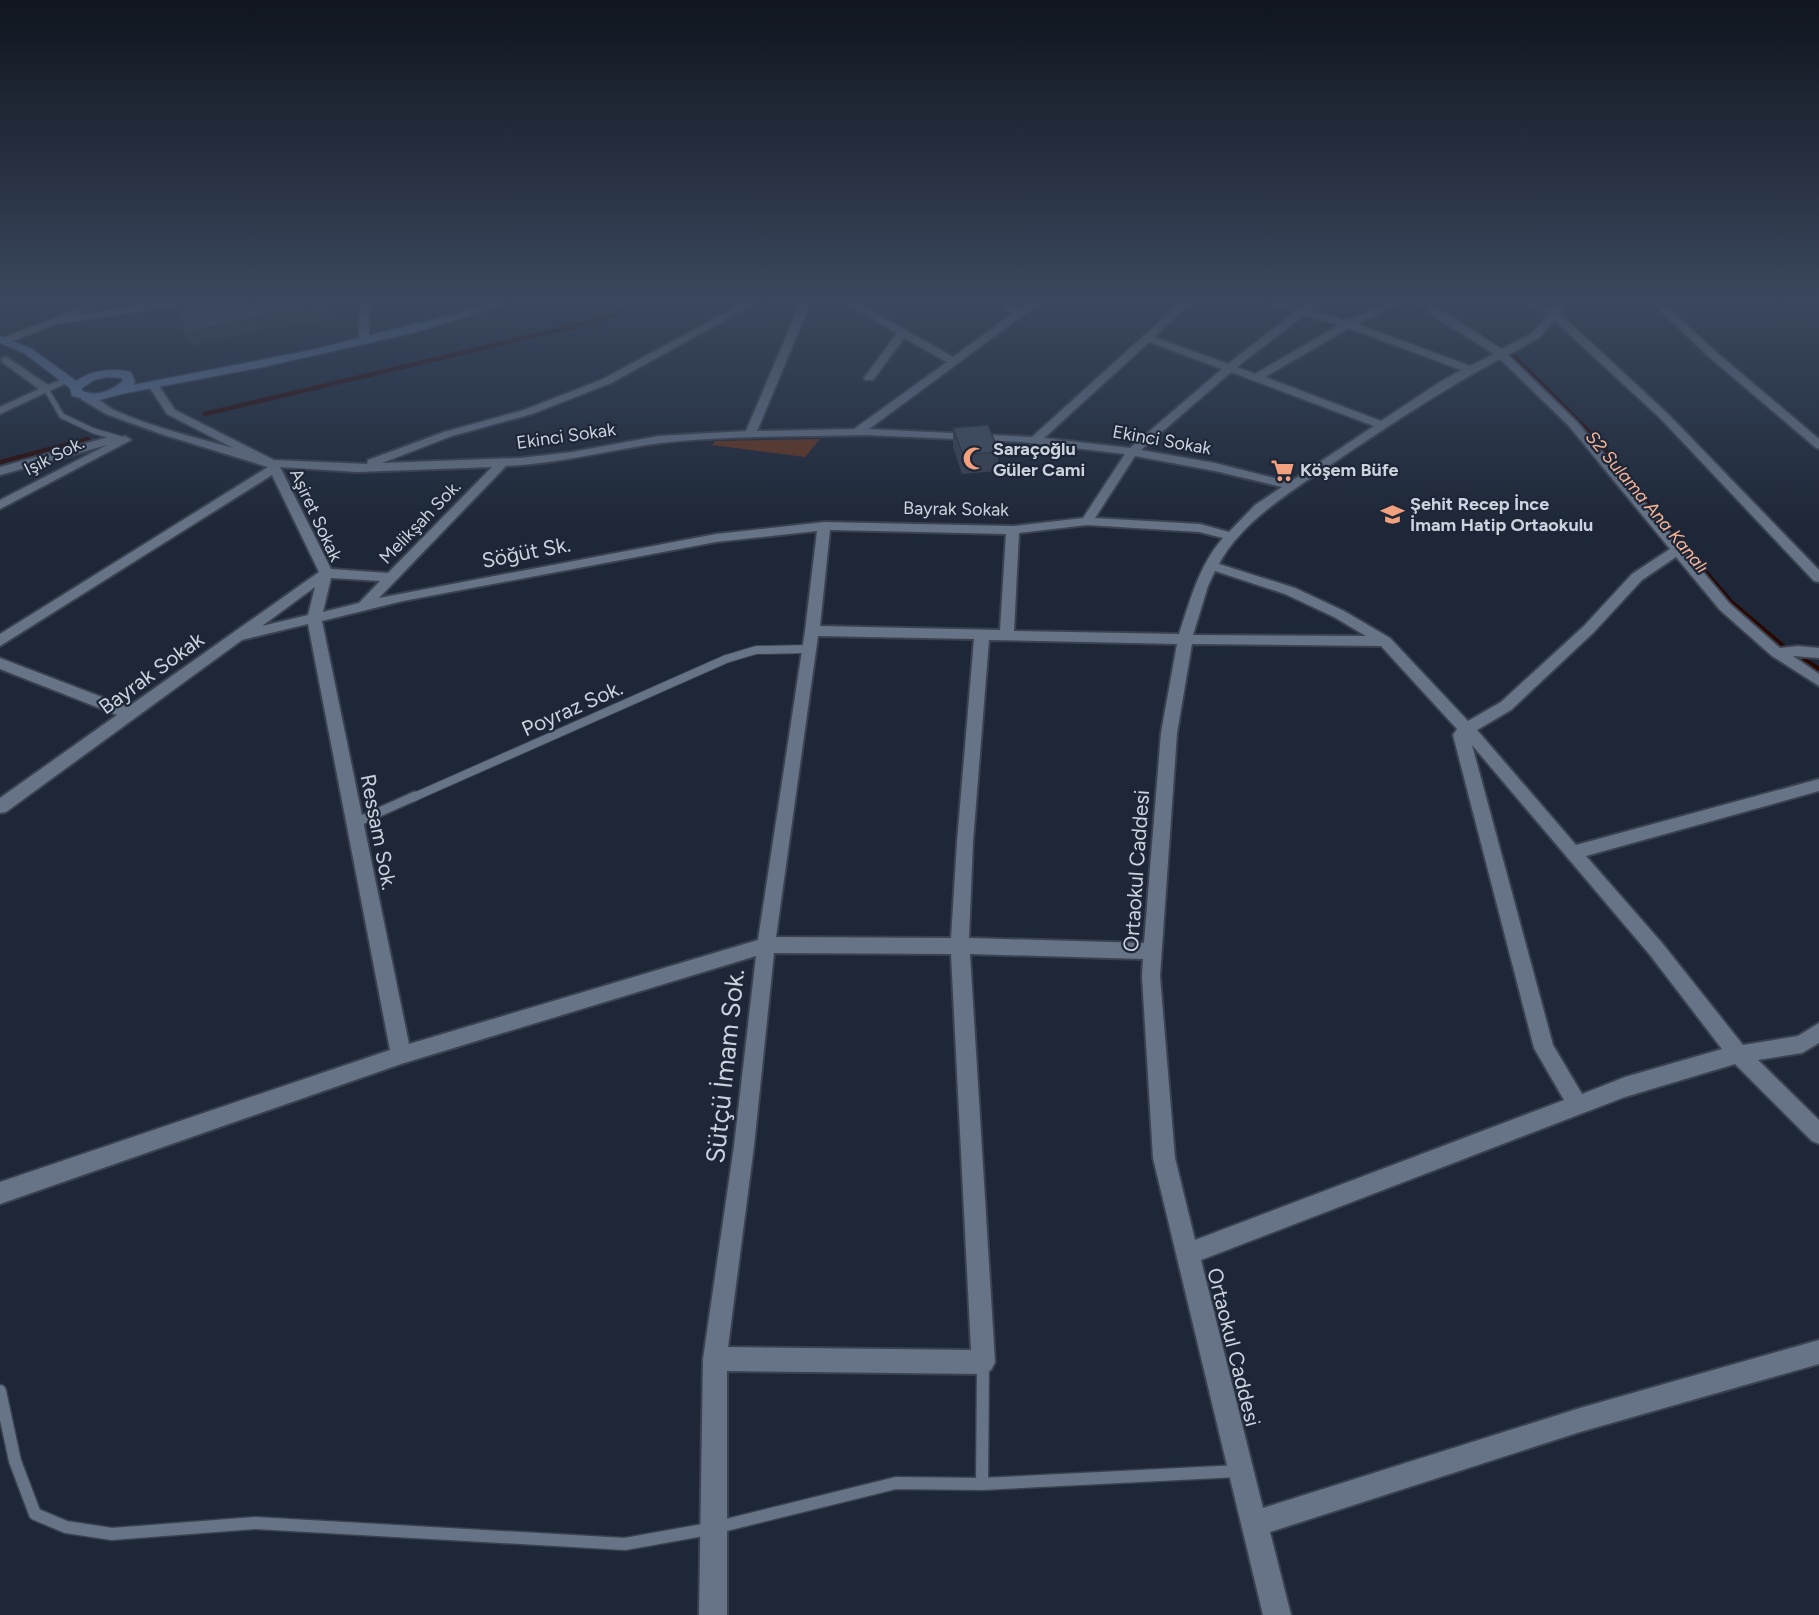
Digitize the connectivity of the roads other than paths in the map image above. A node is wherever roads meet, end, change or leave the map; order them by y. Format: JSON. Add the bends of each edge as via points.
{"nodes":[{"id":1,"x":31,"y":379,"type":"edge"},
{"id":2,"x":66,"y":379,"type":"edge"},
{"id":3,"x":86,"y":379,"type":"edge"},
{"id":4,"x":128,"y":379,"type":"edge"},
{"id":5,"x":187,"y":379,"type":"edge"},
{"id":6,"x":610,"y":379,"type":"edge"},
{"id":7,"x":773,"y":379,"type":"edge"},
{"id":8,"x":929,"y":379,"type":"edge"},
{"id":9,"x":1100,"y":379,"type":"edge"},
{"id":10,"x":1216,"y":379,"type":"edge"},
{"id":11,"x":1260,"y":379,"type":"edge"},
{"id":12,"x":1453,"y":379,"type":"edge"},
{"id":13,"x":1527,"y":379,"type":"edge"},
{"id":14,"x":1624,"y":379,"type":"edge"},
{"id":15,"x":1742,"y":379,"type":"edge"},
{"id":16,"x":72,"y":384,"type":"junction"},
{"id":17,"x":153,"y":385,"type":"junction"},
{"id":18,"x":46,"y":389,"type":"junction"},
{"id":19,"x":117,"y":391,"type":"junction"},
{"id":20,"x":86,"y":397,"type":"junction"},
{"id":21,"x":0,"y":411,"type":"edge"},
{"id":22,"x":1382,"y":425,"type":"junction"},
{"id":23,"x":856,"y":432,"type":"junction"},
{"id":24,"x":750,"y":434,"type":"junction"},
{"id":25,"x":123,"y":440,"type":"junction"},
{"id":26,"x":1035,"y":440,"type":"junction"},
{"id":27,"x":1819,"y":445,"type":"edge"},
{"id":28,"x":1132,"y":452,"type":"junction"},
{"id":29,"x":503,"y":462,"type":"junction"},
{"id":30,"x":273,"y":465,"type":"junction"},
{"id":31,"x":357,"y":468,"type":"junction"},
{"id":32,"x":0,"y":471,"type":"edge"},
{"id":33,"x":1291,"y":486,"type":"junction"},
{"id":34,"x":0,"y":505,"type":"edge"},
{"id":35,"x":1087,"y":521,"type":"junction"},
{"id":36,"x":824,"y":526,"type":"junction"},
{"id":37,"x":1012,"y":530,"type":"junction"},
{"id":38,"x":1233,"y":537,"type":"junction"},
{"id":39,"x":1676,"y":551,"type":"junction"},
{"id":40,"x":1212,"y":566,"type":"junction"},
{"id":41,"x":326,"y":573,"type":"junction"},
{"id":42,"x":391,"y":578,"type":"junction"},
{"id":43,"x":1819,"y":578,"type":"edge"},
{"id":44,"x":363,"y":606,"type":"junction"},
{"id":45,"x":314,"y":618,"type":"junction"},
{"id":46,"x":982,"y":634,"type":"junction"},
{"id":47,"x":1008,"y":635,"type":"junction"},
{"id":48,"x":240,"y":636,"type":"junction"},
{"id":49,"x":1186,"y":639,"type":"junction"},
{"id":50,"x":811,"y":640,"type":"junction"},
{"id":51,"x":0,"y":641,"type":"edge"},
{"id":52,"x":1384,"y":641,"type":"junction"},
{"id":53,"x":1777,"y":653,"type":"junction"},
{"id":54,"x":1819,"y":653,"type":"edge"},
{"id":55,"x":0,"y":663,"type":"edge"},
{"id":56,"x":1819,"y":681,"type":"edge"},
{"id":57,"x":130,"y":714,"type":"junction"},
{"id":58,"x":1466,"y":729,"type":"junction"},
{"id":59,"x":1819,"y":785,"type":"edge"},
{"id":60,"x":0,"y":807,"type":"edge"},
{"id":61,"x":355,"y":823,"type":"junction"},
{"id":62,"x":1572,"y":853,"type":"junction"},
{"id":63,"x":766,"y":945,"type":"junction"},
{"id":64,"x":960,"y":946,"type":"junction"},
{"id":65,"x":1153,"y":951,"type":"junction"},
{"id":66,"x":1819,"y":1032,"type":"edge"},
{"id":67,"x":1738,"y":1054,"type":"junction"},
{"id":68,"x":401,"y":1056,"type":"junction"},
{"id":69,"x":1578,"y":1105,"type":"junction"},
{"id":70,"x":1819,"y":1134,"type":"edge"},
{"id":71,"x":0,"y":1193,"type":"edge"},
{"id":72,"x":1188,"y":1254,"type":"junction"},
{"id":73,"x":1819,"y":1352,"type":"edge"},
{"id":74,"x":715,"y":1359,"type":"junction"},
{"id":75,"x":983,"y":1362,"type":"junction"},
{"id":76,"x":0,"y":1391,"type":"edge"},
{"id":77,"x":1241,"y":1471,"type":"junction"},
{"id":78,"x":982,"y":1484,"type":"junction"},
{"id":79,"x":1255,"y":1524,"type":"junction"},
{"id":80,"x":714,"y":1528,"type":"junction"},
{"id":81,"x":713,"y":1615,"type":"edge"},
{"id":82,"x":1277,"y":1615,"type":"edge"}],
"edges":[{"from":1,"to":18,"type":"street"},
{"from":2,"to":16,"type":"main road"},
{"from":3,"to":16,"type":"main road"},
{"from":4,"to":19,"type":"main road"},
{"from":5,"to":17,"type":"main road"},
{"from":6,"to":31,"type":"street","via":[[528,412],[448,434]]},
{"from":7,"to":24,"type":"street"},
{"from":8,"to":23,"type":"street"},
{"from":9,"to":26,"type":"street"},
{"from":10,"to":28,"type":"street"},
{"from":11,"to":22,"type":"street"},
{"from":12,"to":22,"type":"street","name":"Ortaokul Caddesi"},
{"from":13,"to":39,"type":"street","via":[[1573,424]]},
{"from":14,"to":43,"type":"street"},
{"from":15,"to":27,"type":"street"},
{"from":16,"to":18,"type":"street"},
{"from":16,"to":20,"type":"main road","via":[[76,393]]},
{"from":17,"to":19,"type":"main road"},
{"from":17,"to":30,"type":"street","name":"Aşiret Sokak","via":[[171,412]]},
{"from":18,"to":21,"type":"street"},
{"from":18,"to":25,"type":"lane","via":[[62,416]]},
{"from":19,"to":20,"type":"main road"},
{"from":20,"to":30,"type":"street","name":"Aşiret Sokak","via":[[110,412]]},
{"from":22,"to":33,"type":"street","name":"Ortaokul Caddesi"},
{"from":23,"to":24,"type":"street","name":"Ekinci Sokak"},
{"from":23,"to":26,"type":"street","name":"Ekinci Sokak"},
{"from":24,"to":29,"type":"street","name":"Ekinci Sokak","via":[[659,440],[572,456]]},
{"from":25,"to":32,"type":"street","via":[[51,455]]},
{"from":25,"to":34,"type":"street","name":"Işık Sok."},
{"from":26,"to":28,"type":"street","name":"Ekinci Sokak"},
{"from":28,"to":33,"type":"street","name":"Ekinci Sokak"},
{"from":28,"to":35,"type":"street"},
{"from":29,"to":31,"type":"street","name":"Ekinci Sokak"},
{"from":29,"to":42,"type":"street","name":"Melikşah Sok."},
{"from":30,"to":31,"type":"street","name":"Ekinci Sokak"},
{"from":30,"to":41,"type":"street","name":"Aşiret Sokak"},
{"from":30,"to":51,"type":"street"},
{"from":33,"to":38,"type":"street","name":"Ortaokul Caddesi","via":[[1259,508]]},
{"from":35,"to":37,"type":"street","name":"Bayrak Sokak"},
{"from":35,"to":38,"type":"street","name":"Bayrak Sokak","via":[[1200,528]]},
{"from":36,"to":37,"type":"street","name":"Bayrak Sokak"},
{"from":36,"to":44,"type":"street","name":"Söğüt Sk.","via":[[716,538]]},
{"from":36,"to":50,"type":"street","name":"Sütçü İmam Sok."},
{"from":37,"to":47,"type":"street"},
{"from":38,"to":40,"type":"street","name":"Ortaokul Caddesi","via":[[1219,551]]},
{"from":39,"to":53,"type":"street","via":[[1725,607]]},
{"from":39,"to":58,"type":"street","via":[[1637,577],[1589,629],[1506,706]]},
{"from":40,"to":49,"type":"street","name":"Ortaokul Caddesi","via":[[1201,586]]},
{"from":40,"to":52,"type":"street","via":[[1290,591]]},
{"from":41,"to":42,"type":"street"},
{"from":41,"to":45,"type":"street","name":"Aşiret Sokak"},
{"from":41,"to":48,"type":"street","name":"Bayrak Sokak"},
{"from":42,"to":44,"type":"street","name":"Melikşah Sok."},
{"from":44,"to":45,"type":"street","name":"Söğüt Sk."},
{"from":45,"to":48,"type":"street","name":"Söğüt Sk."},
{"from":45,"to":61,"type":"street","name":"Ressam Sok."},
{"from":46,"to":47,"type":"street"},
{"from":46,"to":50,"type":"street"},
{"from":46,"to":64,"type":"street"},
{"from":47,"to":49,"type":"street"},
{"from":48,"to":57,"type":"street","name":"Bayrak Sokak"},
{"from":49,"to":52,"type":"street"},
{"from":49,"to":65,"type":"street","name":"Ortaokul Caddesi","via":[[1169,733]]},
{"from":50,"to":61,"type":"lane","name":"Poyraz Sok.","via":[[726,659]]},
{"from":50,"to":63,"type":"street","name":"Sütçü İmam Sok."},
{"from":52,"to":58,"type":"street"},
{"from":53,"to":54,"type":"street"},
{"from":53,"to":56,"type":"street"},
{"from":55,"to":57,"type":"street"},
{"from":57,"to":60,"type":"street","name":"Bayrak Sokak"},
{"from":58,"to":62,"type":"street"},
{"from":58,"to":69,"type":"street","via":[[1461,735],[1544,1048]]},
{"from":59,"to":62,"type":"street"},
{"from":61,"to":68,"type":"street","name":"Ressam Sok."},
{"from":62,"to":67,"type":"street","via":[[1656,949]]},
{"from":63,"to":64,"type":"street"},
{"from":63,"to":68,"type":"street"},
{"from":63,"to":74,"type":"street","name":"Sütçü İmam Sok."},
{"from":64,"to":65,"type":"street"},
{"from":64,"to":75,"type":"street"},
{"from":65,"to":72,"type":"street","name":"Ortaokul Caddesi","via":[[1151,976],[1164,1158]]},
{"from":66,"to":67,"type":"street","via":[[1802,1044]]},
{"from":67,"to":69,"type":"street"},
{"from":67,"to":70,"type":"street"},
{"from":68,"to":71,"type":"street"},
{"from":69,"to":72,"type":"street"},
{"from":72,"to":77,"type":"street","name":"Ortaokul Caddesi"},
{"from":73,"to":79,"type":"street","via":[[1580,1420]]},
{"from":74,"to":75,"type":"street"},
{"from":74,"to":80,"type":"street","name":"Sütçü İmam Sok."},
{"from":75,"to":78,"type":"lane"},
{"from":76,"to":80,"type":"lane","via":[[15,1461],[35,1514],[66,1527],[112,1534],[255,1523],[625,1544]]},
{"from":77,"to":78,"type":"lane"},
{"from":77,"to":79,"type":"street","name":"Ortaokul Caddesi"},
{"from":78,"to":80,"type":"lane","via":[[896,1483]]},
{"from":79,"to":82,"type":"street","name":"Ortaokul Caddesi"},
{"from":80,"to":81,"type":"street","name":"Sütçü İmam Sok."}]}
